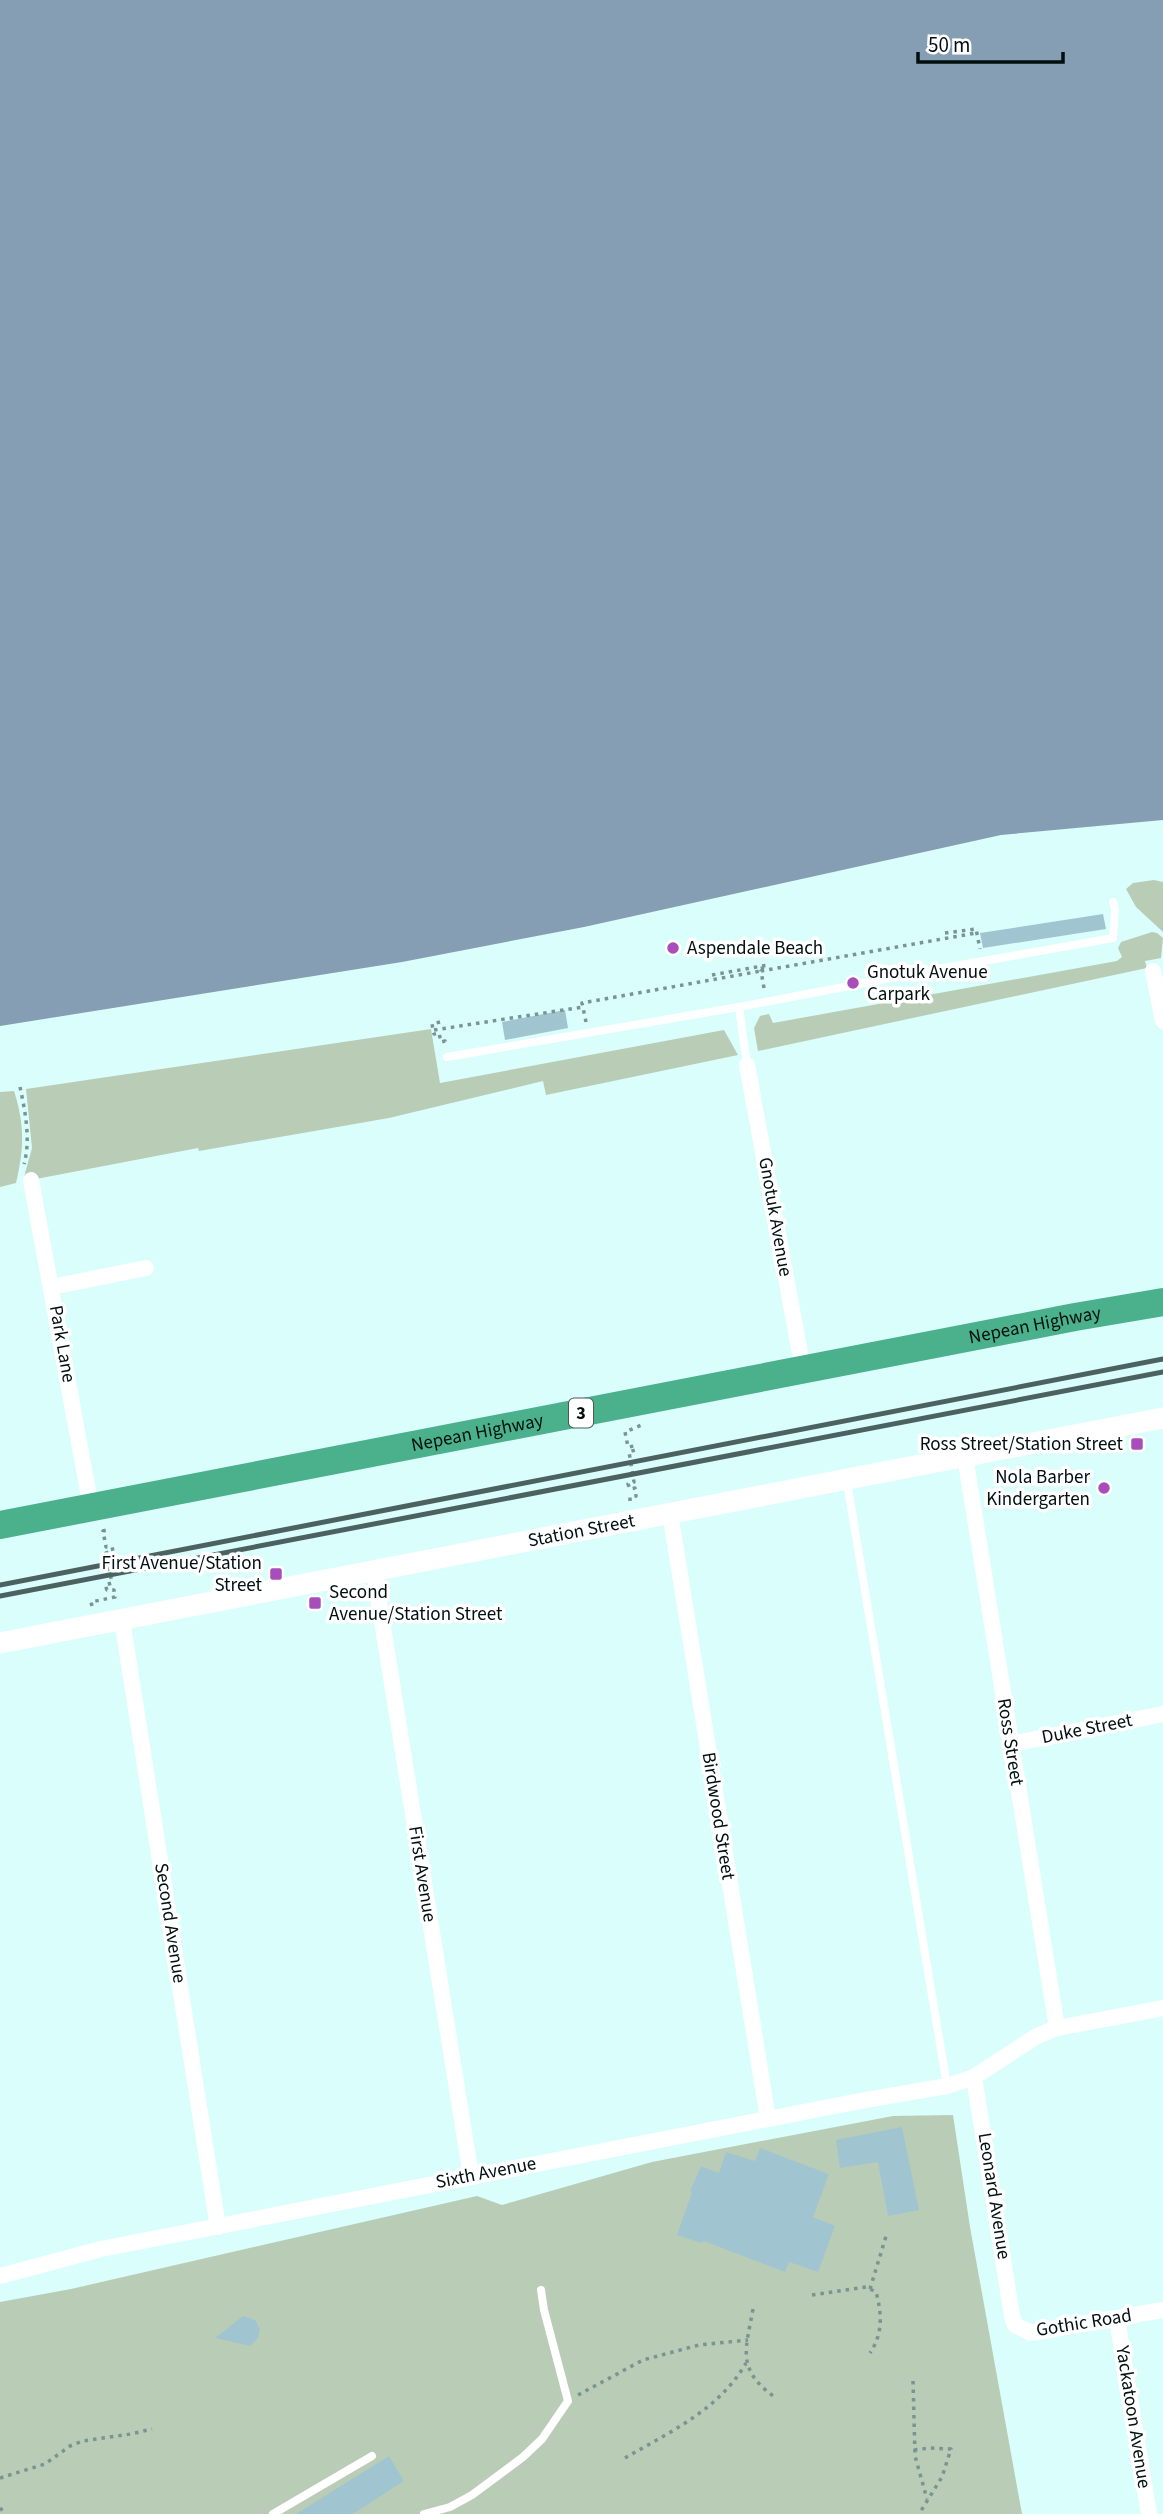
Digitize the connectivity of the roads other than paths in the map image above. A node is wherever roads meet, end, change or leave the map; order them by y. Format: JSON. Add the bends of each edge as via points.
{"nodes":[{"id":1,"x":1113,"y":902,"type":"dead end"},
{"id":2,"x":1153,"y":971,"type":"dead end"},
{"id":3,"x":739,"y":1007,"type":"junction"},
{"id":4,"x":1163,"y":1021,"type":"edge"},
{"id":5,"x":447,"y":1057,"type":"road end"},
{"id":6,"x":747,"y":1065,"type":"joint"},
{"id":7,"x":31,"y":1180,"type":"road end"},
{"id":8,"x":146,"y":1268,"type":"dead end"},
{"id":9,"x":52,"y":1287,"type":"junction"},
{"id":10,"x":1163,"y":1302,"type":"edge"},
{"id":11,"x":803,"y":1370,"type":"junction"},
{"id":12,"x":1163,"y":1418,"type":"edge"},
{"id":13,"x":965,"y":1455,"type":"junction"},
{"id":14,"x":846,"y":1479,"type":"junction"},
{"id":15,"x":104,"y":1505,"type":"junction"},
{"id":16,"x":670,"y":1513,"type":"junction"},
{"id":17,"x":0,"y":1525,"type":"edge"},
{"id":18,"x":374,"y":1571,"type":"junction"},
{"id":19,"x":122,"y":1620,"type":"junction"},
{"id":20,"x":0,"y":1643,"type":"edge"},
{"id":21,"x":1163,"y":1714,"type":"edge"},
{"id":22,"x":1011,"y":1744,"type":"junction"},
{"id":23,"x":1163,"y":2008,"type":"edge"},
{"id":24,"x":1057,"y":2028,"type":"junction"},
{"id":25,"x":974,"y":2077,"type":"junction"},
{"id":26,"x":947,"y":2086,"type":"junction"},
{"id":27,"x":768,"y":2119,"type":"junction"},
{"id":28,"x":471,"y":2176,"type":"junction"},
{"id":29,"x":218,"y":2227,"type":"junction"},
{"id":30,"x":0,"y":2276,"type":"edge"},
{"id":31,"x":541,"y":2290,"type":"dead end"},
{"id":32,"x":1163,"y":2310,"type":"edge"},
{"id":33,"x":1012,"y":2316,"type":"joint"},
{"id":34,"x":1117,"y":2319,"type":"junction"},
{"id":35,"x":372,"y":2456,"type":"dead end"},
{"id":36,"x":273,"y":2514,"type":"edge"},
{"id":37,"x":424,"y":2514,"type":"edge"},
{"id":38,"x":1149,"y":2514,"type":"edge"}],
"edges":[{"from":1,"to":3,"type":"lane","via":[[1113,938]]},
{"from":2,"to":4,"type":"street"},
{"from":3,"to":5,"type":"lane"},
{"from":3,"to":6,"type":"lane"},
{"from":6,"to":11,"type":"street","name":"Gnotuk Avenue"},
{"from":7,"to":9,"type":"street","name":"Park Lane"},
{"from":8,"to":9,"type":"street"},
{"from":9,"to":15,"type":"street","name":"Park Lane"},
{"from":10,"to":11,"type":"highway","name":"Nepean Highway","number":"3"},
{"from":11,"to":15,"type":"highway","name":"Nepean Highway","number":"3"},
{"from":12,"to":13,"type":"street","name":"Station Street"},
{"from":13,"to":14,"type":"street","name":"Station Street"},
{"from":13,"to":22,"type":"street","name":"Ross Street"},
{"from":14,"to":16,"type":"street","name":"Station Street"},
{"from":14,"to":26,"type":"lane"},
{"from":15,"to":17,"type":"highway","name":"Nepean Highway","number":"3"},
{"from":16,"to":18,"type":"street","name":"Station Street"},
{"from":16,"to":27,"type":"street","name":"Birdwood Street"},
{"from":18,"to":19,"type":"street","name":"Station Street"},
{"from":18,"to":28,"type":"street","name":"First Avenue"},
{"from":19,"to":20,"type":"street","name":"Station Street"},
{"from":19,"to":29,"type":"street","name":"Second Avenue"},
{"from":21,"to":22,"type":"street","name":"Duke Street"},
{"from":22,"to":24,"type":"street","name":"Ross Street"},
{"from":23,"to":24,"type":"street","name":"Sixth Avenue"},
{"from":24,"to":25,"type":"street","name":"Sixth Avenue"},
{"from":25,"to":26,"type":"street","name":"Sixth Avenue"},
{"from":25,"to":33,"type":"street","name":"Leonard Avenue"},
{"from":26,"to":27,"type":"street","name":"Sixth Avenue"},
{"from":27,"to":28,"type":"street","name":"Sixth Avenue"},
{"from":28,"to":29,"type":"street","name":"Sixth Avenue"},
{"from":29,"to":30,"type":"street","name":"Sixth Avenue","via":[[101,2249]]},
{"from":31,"to":37,"type":"lane","via":[[568,2401],[542,2439],[523,2457],[472,2495]]},
{"from":32,"to":34,"type":"street","name":"Gothic Road"},
{"from":33,"to":34,"type":"street","name":"Gothic Road","via":[[1016,2325],[1031,2333]]},
{"from":34,"to":38,"type":"street","name":"Yackatoon Avenue"},
{"from":35,"to":36,"type":"lane"}]}
